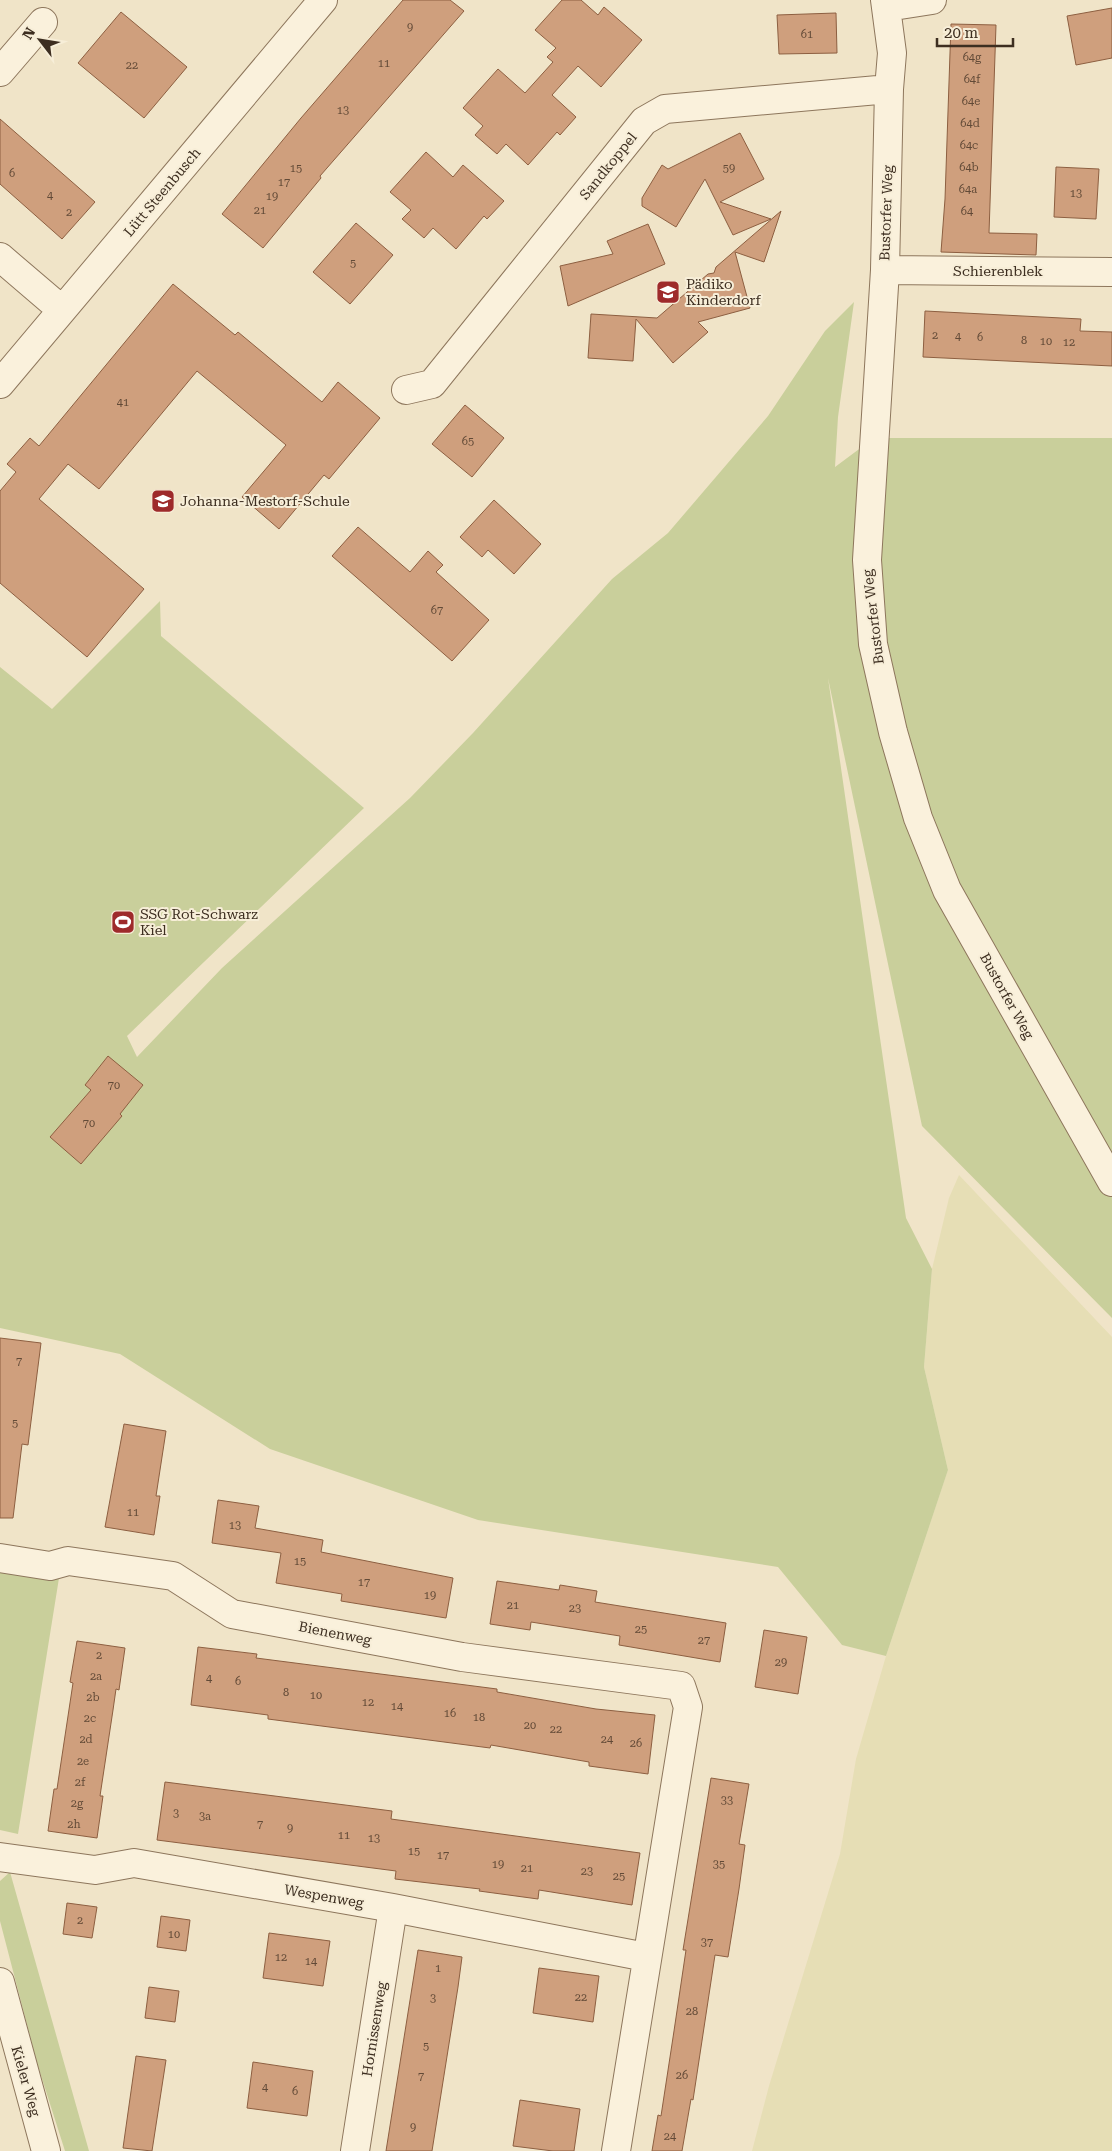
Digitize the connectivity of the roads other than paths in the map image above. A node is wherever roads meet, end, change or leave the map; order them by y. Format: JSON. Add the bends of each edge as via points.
{"nodes":[{"id":1,"x":323,"y":0,"type":"edge"},
{"id":2,"x":932,"y":0,"type":"edge"},
{"id":3,"x":886,"y":4,"type":"edge"},
{"id":4,"x":43,"y":22,"type":"dead end"},
{"id":5,"x":0,"y":72,"type":"edge"},
{"id":6,"x":889,"y":89,"type":"junction"},
{"id":7,"x":0,"y":257,"type":"edge"},
{"id":8,"x":885,"y":270,"type":"junction"},
{"id":9,"x":1112,"y":272,"type":"edge"},
{"id":10,"x":62,"y":310,"type":"junction"},
{"id":11,"x":0,"y":384,"type":"edge"},
{"id":12,"x":406,"y":390,"type":"dead end"},
{"id":13,"x":1112,"y":1182,"type":"edge"},
{"id":14,"x":0,"y":1558,"type":"edge"},
{"id":15,"x":0,"y":1857,"type":"edge"},
{"id":16,"x":393,"y":1908,"type":"junction"},
{"id":17,"x":646,"y":1957,"type":"junction"},
{"id":18,"x":0,"y":1982,"type":"edge"},
{"id":19,"x":46,"y":2151,"type":"edge"},
{"id":20,"x":355,"y":2151,"type":"edge"},
{"id":21,"x":616,"y":2151,"type":"edge"}],
"edges":[{"from":1,"to":10,"type":"street","name":"Lütt Steenbusch"},
{"from":2,"to":3,"type":"street"},
{"from":3,"to":6,"type":"street","name":"Bustorfer Weg","via":[[892,53]]},
{"from":4,"to":5,"type":"street"},
{"from":6,"to":8,"type":"street","name":"Bustorfer Weg"},
{"from":6,"to":12,"type":"street","name":"Sandkoppel","via":[[665,109],[644,120],[432,384]]},
{"from":7,"to":10,"type":"street"},
{"from":8,"to":9,"type":"street","name":"Schierenblek"},
{"from":8,"to":13,"type":"street","name":"Bustorfer Weg","via":[[867,560],[873,644],[893,732],[918,818],[948,890]]},
{"from":10,"to":11,"type":"street","name":"Lütt Steenbusch"},
{"from":14,"to":17,"type":"street","name":"Bienenweg","via":[[50,1566],[68,1562],[173,1576],[232,1614],[462,1657],[681,1686],[688,1707]]},
{"from":15,"to":16,"type":"street","name":"Wespenweg","via":[[95,1870],[134,1863]]},
{"from":16,"to":17,"type":"street","name":"Wespenweg"},
{"from":16,"to":20,"type":"street","name":"Hornissenweg"},
{"from":17,"to":21,"type":"street"},
{"from":18,"to":19,"type":"street","name":"Kieler Weg"}]}
